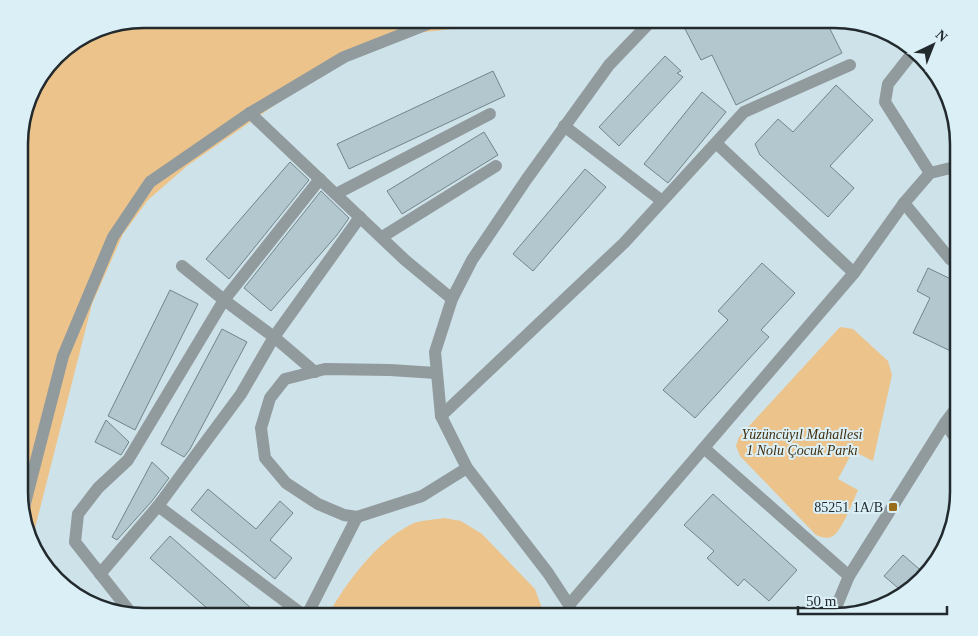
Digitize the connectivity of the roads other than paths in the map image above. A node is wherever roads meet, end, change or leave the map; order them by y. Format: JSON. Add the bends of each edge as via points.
{"nodes":[{"id":1,"x":417,"y":28,"type":"edge"},
{"id":2,"x":644,"y":28,"type":"edge"},
{"id":3,"x":908,"y":59,"type":"edge"},
{"id":4,"x":850,"y":65,"type":"dead end"},
{"id":5,"x":250,"y":113,"type":"junction"},
{"id":6,"x":490,"y":114,"type":"dead end"},
{"id":7,"x":564,"y":126,"type":"junction"},
{"id":8,"x":716,"y":143,"type":"junction"},
{"id":9,"x":496,"y":166,"type":"dead end"},
{"id":10,"x":950,"y":168,"type":"edge"},
{"id":11,"x":930,"y":173,"type":"junction"},
{"id":12,"x":320,"y":179,"type":"junction"},
{"id":13,"x":336,"y":194,"type":"junction"},
{"id":14,"x":662,"y":201,"type":"junction"},
{"id":15,"x":904,"y":203,"type":"junction"},
{"id":16,"x":360,"y":217,"type":"junction"},
{"id":17,"x":382,"y":237,"type":"junction"},
{"id":18,"x":950,"y":259,"type":"edge"},
{"id":19,"x":182,"y":266,"type":"dead end"},
{"id":20,"x":854,"y":273,"type":"junction"},
{"id":21,"x":452,"y":299,"type":"junction"},
{"id":22,"x":224,"y":300,"type":"junction"},
{"id":23,"x":274,"y":337,"type":"junction"},
{"id":24,"x":315,"y":372,"type":"junction"},
{"id":25,"x":436,"y":373,"type":"junction"},
{"id":26,"x":441,"y":416,"type":"junction"},
{"id":27,"x":950,"y":416,"type":"edge"},
{"id":28,"x":945,"y":423,"type":"junction"},
{"id":29,"x":950,"y":430,"type":"edge"},
{"id":30,"x":704,"y":448,"type":"junction"},
{"id":31,"x":467,"y":468,"type":"junction"},
{"id":32,"x":28,"y":492,"type":"edge"},
{"id":33,"x":158,"y":506,"type":"junction"},
{"id":34,"x":357,"y":517,"type":"junction"},
{"id":35,"x":100,"y":574,"type":"junction"},
{"id":36,"x":849,"y":576,"type":"junction"},
{"id":37,"x":126,"y":607,"type":"edge"},
{"id":38,"x":569,"y":608,"type":"edge"},
{"id":39,"x":572,"y":608,"type":"edge"},
{"id":40,"x":836,"y":608,"type":"edge"},
{"id":41,"x":295,"y":609,"type":"edge"},
{"id":42,"x":310,"y":609,"type":"edge"}],
"edges":[{"from":1,"to":5,"type":"street","via":[[344,56]]},
{"from":2,"to":7,"type":"street","via":[[609,65]]},
{"from":3,"to":11,"type":"street","via":[[888,84],[885,102]]},
{"from":4,"to":8,"type":"street","via":[[744,112]]},
{"from":5,"to":12,"type":"street"},
{"from":5,"to":32,"type":"street","via":[[150,182],[112,236],[63,356]]},
{"from":6,"to":13,"type":"street"},
{"from":7,"to":14,"type":"street"},
{"from":7,"to":21,"type":"street","via":[[472,260]]},
{"from":8,"to":14,"type":"street"},
{"from":8,"to":20,"type":"street"},
{"from":9,"to":17,"type":"street"},
{"from":10,"to":11,"type":"street"},
{"from":11,"to":15,"type":"street"},
{"from":12,"to":13,"type":"street"},
{"from":12,"to":22,"type":"street"},
{"from":13,"to":16,"type":"street"},
{"from":14,"to":26,"type":"street","via":[[624,243]]},
{"from":15,"to":18,"type":"street"},
{"from":15,"to":20,"type":"street"},
{"from":16,"to":17,"type":"street"},
{"from":16,"to":23,"type":"street"},
{"from":17,"to":21,"type":"street"},
{"from":19,"to":22,"type":"street"},
{"from":20,"to":30,"type":"street"},
{"from":21,"to":25,"type":"street","via":[[435,352]]},
{"from":22,"to":23,"type":"street"},
{"from":22,"to":35,"type":"street","via":[[128,460],[98,488],[78,514],[75,542]]},
{"from":23,"to":24,"type":"street"},
{"from":23,"to":33,"type":"street","via":[[240,394]]},
{"from":24,"to":25,"type":"street","via":[[325,369]]},
{"from":24,"to":34,"type":"street","via":[[285,379],[270,398],[261,428],[265,458],[286,482],[318,504]]},
{"from":25,"to":26,"type":"street"},
{"from":26,"to":31,"type":"street"},
{"from":27,"to":28,"type":"street"},
{"from":28,"to":29,"type":"street"},
{"from":28,"to":36,"type":"street"},
{"from":30,"to":36,"type":"street"},
{"from":30,"to":39,"type":"street"},
{"from":31,"to":34,"type":"street","via":[[422,496]]},
{"from":31,"to":38,"type":"street","via":[[548,572]]},
{"from":33,"to":35,"type":"street"},
{"from":33,"to":41,"type":"street"},
{"from":34,"to":42,"type":"street"},
{"from":35,"to":37,"type":"street"},
{"from":36,"to":40,"type":"street"}]}
